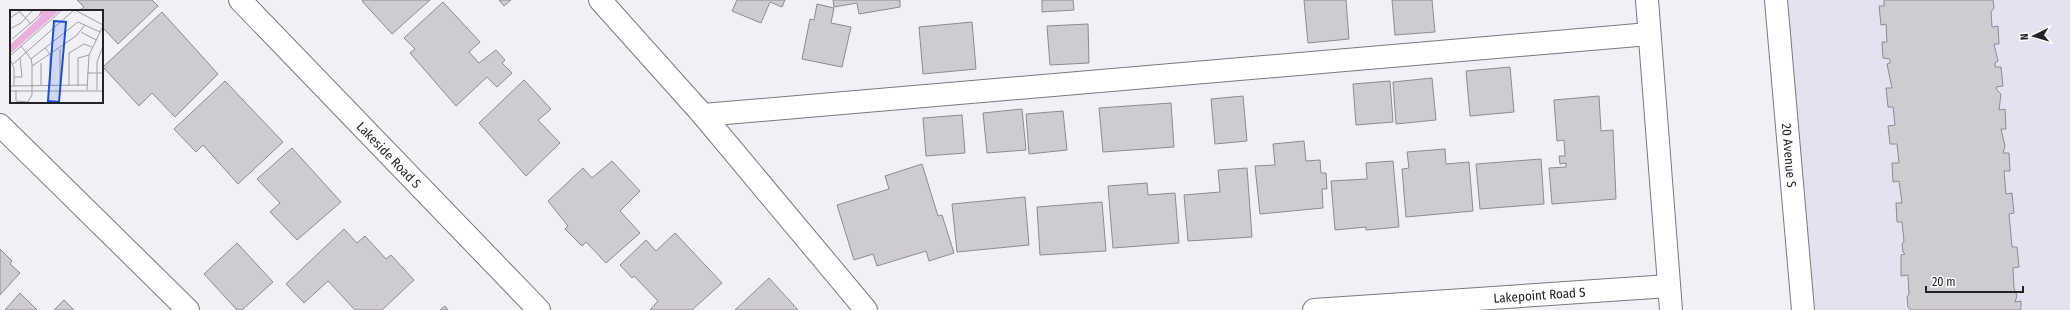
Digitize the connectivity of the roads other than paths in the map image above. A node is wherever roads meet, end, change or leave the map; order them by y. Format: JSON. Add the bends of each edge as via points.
{"nodes":[{"id":1,"x":240,"y":0,"type":"edge"},
{"id":2,"x":600,"y":0,"type":"edge"},
{"id":3,"x":1647,"y":0,"type":"edge"},
{"id":4,"x":1776,"y":0,"type":"edge"},
{"id":5,"x":1649,"y":34,"type":"junction"},
{"id":6,"x":702,"y":115,"type":"junction"},
{"id":7,"x":0,"y":125,"type":"edge"},
{"id":8,"x":1669,"y":286,"type":"junction"},
{"id":9,"x":188,"y":310,"type":"edge"},
{"id":10,"x":538,"y":310,"type":"edge"},
{"id":11,"x":866,"y":310,"type":"edge"},
{"id":12,"x":1314,"y":310,"type":"edge"},
{"id":13,"x":1672,"y":310,"type":"edge"},
{"id":14,"x":1803,"y":310,"type":"edge"}],
"edges":[{"from":1,"to":10,"type":"street","name":"Lakeside Road S"},
{"from":2,"to":6,"type":"street"},
{"from":3,"to":5,"type":"street"},
{"from":4,"to":14,"type":"street","name":"20 Avenue S"},
{"from":5,"to":6,"type":"street"},
{"from":5,"to":8,"type":"street"},
{"from":6,"to":11,"type":"street"},
{"from":7,"to":9,"type":"street"},
{"from":8,"to":12,"type":"street","name":"Lakepoint Road S"},
{"from":8,"to":13,"type":"street"}]}
